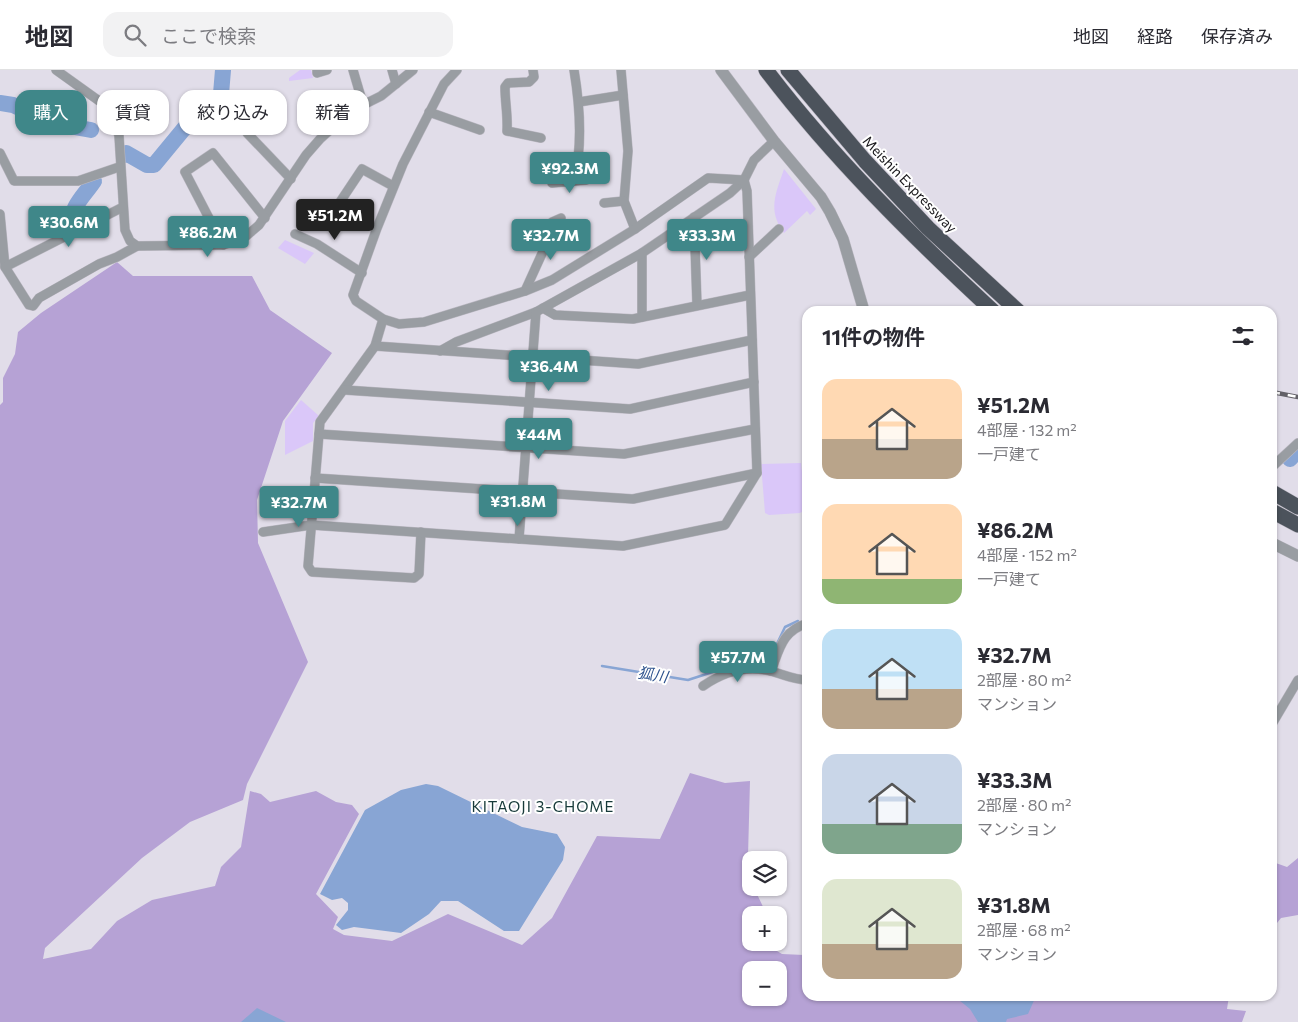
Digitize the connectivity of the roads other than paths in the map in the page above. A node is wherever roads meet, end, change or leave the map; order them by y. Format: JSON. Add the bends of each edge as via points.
{"nodes":[{"id":1,"x":56,"y":70,"type":"edge"},
{"id":2,"x":317,"y":70,"type":"edge"},
{"id":3,"x":326,"y":70,"type":"edge"},
{"id":4,"x":353,"y":70,"type":"edge"},
{"id":5,"x":392,"y":70,"type":"edge"},
{"id":6,"x":413,"y":70,"type":"edge"},
{"id":7,"x":457,"y":70,"type":"edge"},
{"id":8,"x":533,"y":70,"type":"edge"},
{"id":9,"x":574,"y":70,"type":"edge"},
{"id":10,"x":621,"y":70,"type":"edge"},
{"id":11,"x":721,"y":70,"type":"edge"},
{"id":12,"x":766,"y":70,"type":"edge"},
{"id":13,"x":788,"y":70,"type":"edge"},
{"id":14,"x":396,"y":84,"type":"junction"},
{"id":15,"x":359,"y":90,"type":"edge"},
{"id":16,"x":624,"y":95,"type":"junction"},
{"id":17,"x":369,"y":101,"type":"edge"},
{"id":18,"x":579,"y":102,"type":"junction"},
{"id":19,"x":429,"y":112,"type":"junction"},
{"id":20,"x":480,"y":130,"type":"dead end"},
{"id":21,"x":249,"y":135,"type":"edge"},
{"id":22,"x":324,"y":135,"type":"edge"},
{"id":23,"x":541,"y":138,"type":"dead end"},
{"id":24,"x":774,"y":141,"type":"junction"},
{"id":25,"x":0,"y":153,"type":"edge"},
{"id":26,"x":120,"y":167,"type":"junction"},
{"id":27,"x":291,"y":178,"type":"junction"},
{"id":28,"x":586,"y":180,"type":"dead end"},
{"id":29,"x":744,"y":180,"type":"junction"},
{"id":30,"x":574,"y":181,"type":"junction"},
{"id":31,"x":552,"y":183,"type":"dead end"},
{"id":32,"x":393,"y":186,"type":"junction"},
{"id":33,"x":624,"y":200,"type":"junction"},
{"id":34,"x":604,"y":204,"type":"dead end"},
{"id":35,"x":123,"y":207,"type":"junction"},
{"id":36,"x":0,"y":214,"type":"edge"},
{"id":37,"x":330,"y":217,"type":"dead end"},
{"id":38,"x":694,"y":217,"type":"junction"},
{"id":39,"x":264,"y":218,"type":"junction"},
{"id":40,"x":561,"y":218,"type":"dead end"},
{"id":41,"x":635,"y":229,"type":"junction"},
{"id":42,"x":779,"y":229,"type":"dead end"},
{"id":43,"x":295,"y":234,"type":"dead end"},
{"id":44,"x":137,"y":246,"type":"junction"},
{"id":45,"x":224,"y":246,"type":"junction"},
{"id":46,"x":642,"y":253,"type":"junction"},
{"id":47,"x":749,"y":256,"type":"junction"},
{"id":48,"x":5,"y":267,"type":"junction"},
{"id":49,"x":362,"y":273,"type":"junction"},
{"id":50,"x":525,"y":290,"type":"junction"},
{"id":51,"x":750,"y":295,"type":"junction"},
{"id":52,"x":696,"y":305,"type":"junction"},
{"id":53,"x":863,"y":306,"type":"edge"},
{"id":54,"x":988,"y":306,"type":"edge"},
{"id":55,"x":1013,"y":306,"type":"edge"},
{"id":56,"x":540,"y":310,"type":"junction"},
{"id":57,"x":642,"y":317,"type":"junction"},
{"id":58,"x":383,"y":318,"type":"junction"},
{"id":59,"x":752,"y":340,"type":"junction"},
{"id":60,"x":376,"y":346,"type":"junction"},
{"id":61,"x":440,"y":351,"type":"junction"},
{"id":62,"x":533,"y":357,"type":"junction"},
{"id":63,"x":754,"y":382,"type":"junction"},
{"id":64,"x":344,"y":390,"type":"junction"},
{"id":65,"x":530,"y":402,"type":"junction"},
{"id":66,"x":755,"y":429,"type":"junction"},
{"id":67,"x":319,"y":434,"type":"junction"},
{"id":68,"x":1298,"y":443,"type":"edge"},
{"id":69,"x":526,"y":447,"type":"junction"},
{"id":70,"x":1277,"y":462,"type":"edge"},
{"id":71,"x":757,"y":473,"type":"junction"},
{"id":72,"x":315,"y":478,"type":"junction"},
{"id":73,"x":523,"y":492,"type":"junction"},
{"id":74,"x":1277,"y":495,"type":"edge"},
{"id":75,"x":1298,"y":507,"type":"edge"},
{"id":76,"x":1277,"y":513,"type":"edge"},
{"id":77,"x":311,"y":525,"type":"junction"},
{"id":78,"x":1298,"y":525,"type":"edge"},
{"id":79,"x":263,"y":532,"type":"dead end"},
{"id":80,"x":421,"y":532,"type":"junction"},
{"id":81,"x":519,"y":539,"type":"junction"},
{"id":82,"x":1277,"y":546,"type":"edge"},
{"id":83,"x":1298,"y":556,"type":"edge"},
{"id":84,"x":802,"y":625,"type":"edge"},
{"id":85,"x":771,"y":671,"type":"junction"},
{"id":86,"x":802,"y":680,"type":"edge"},
{"id":87,"x":1298,"y":680,"type":"edge"},
{"id":88,"x":703,"y":686,"type":"dead end"},
{"id":89,"x":1277,"y":716,"type":"edge"}],
"edges":[{"from":1,"to":26,"type":"street","via":[[114,115],[119,136]]},
{"from":2,"to":3,"type":"street","via":[[317,73]]},
{"from":4,"to":15,"type":"street"},
{"from":5,"to":14,"type":"street"},
{"from":6,"to":14,"type":"street"},
{"from":7,"to":19,"type":"street","via":[[444,84]]},
{"from":8,"to":23,"type":"street","via":[[534,77],[529,82],[508,83],[505,87],[507,131]]},
{"from":9,"to":18,"type":"street"},
{"from":10,"to":16,"type":"street"},
{"from":11,"to":24,"type":"street"},
{"from":12,"to":54,"type":"highway","via":[[819,136],[872,193]]},
{"from":13,"to":55,"type":"highway","name":"Meishin Expressway","via":[[865,161],[922,221]]},
{"from":14,"to":17,"type":"street"},
{"from":16,"to":18,"type":"street"},
{"from":16,"to":33,"type":"street","via":[[628,151]]},
{"from":18,"to":30,"type":"street"},
{"from":19,"to":20,"type":"street"},
{"from":19,"to":32,"type":"street"},
{"from":21,"to":27,"type":"street"},
{"from":22,"to":27,"type":"street"},
{"from":24,"to":29,"type":"street","via":[[754,160]]},
{"from":24,"to":53,"type":"street","via":[[830,212],[843,239]]},
{"from":25,"to":26,"type":"street","via":[[14,180],[78,180]]},
{"from":26,"to":35,"type":"street"},
{"from":27,"to":39,"type":"street"},
{"from":28,"to":30,"type":"street"},
{"from":29,"to":38,"type":"street"},
{"from":29,"to":41,"type":"street","via":[[708,178]]},
{"from":29,"to":47,"type":"street"},
{"from":30,"to":31,"type":"street"},
{"from":32,"to":37,"type":"street","via":[[362,169]]},
{"from":32,"to":49,"type":"street"},
{"from":33,"to":34,"type":"street"},
{"from":33,"to":41,"type":"street"},
{"from":35,"to":44,"type":"street","via":[[125,230],[130,241]]},
{"from":35,"to":48,"type":"street"},
{"from":36,"to":48,"type":"street"},
{"from":38,"to":46,"type":"street"},
{"from":38,"to":52,"type":"street"},
{"from":39,"to":45,"type":"street","via":[[245,237]]},
{"from":39,"to":45,"type":"street","via":[[213,153],[185,172]]},
{"from":40,"to":50,"type":"street","via":[[552,222],[550,236]]},
{"from":41,"to":50,"type":"street","via":[[552,280]]},
{"from":42,"to":47,"type":"street"},
{"from":43,"to":49,"type":"street"},
{"from":44,"to":45,"type":"street"},
{"from":44,"to":48,"type":"street","via":[[39,298],[34,306],[29,305]]},
{"from":46,"to":56,"type":"street"},
{"from":46,"to":57,"type":"street"},
{"from":47,"to":51,"type":"street"},
{"from":49,"to":58,"type":"street","via":[[353,295],[356,302]]},
{"from":50,"to":58,"type":"street","via":[[424,322],[399,324]]},
{"from":51,"to":52,"type":"street"},
{"from":51,"to":59,"type":"street"},
{"from":52,"to":57,"type":"street"},
{"from":56,"to":57,"type":"street","via":[[555,315]]},
{"from":56,"to":61,"type":"street"},
{"from":56,"to":62,"type":"street"},
{"from":58,"to":60,"type":"street"},
{"from":59,"to":62,"type":"street","via":[[638,364]]},
{"from":59,"to":63,"type":"street"},
{"from":60,"to":61,"type":"street"},
{"from":60,"to":64,"type":"street"},
{"from":61,"to":62,"type":"street"},
{"from":62,"to":65,"type":"street"},
{"from":63,"to":65,"type":"street","via":[[630,409]]},
{"from":63,"to":66,"type":"street"},
{"from":64,"to":65,"type":"street"},
{"from":64,"to":67,"type":"street","via":[[320,422]]},
{"from":65,"to":69,"type":"street"},
{"from":66,"to":69,"type":"street","via":[[624,454]]},
{"from":66,"to":71,"type":"street"},
{"from":67,"to":69,"type":"street"},
{"from":67,"to":72,"type":"street"},
{"from":68,"to":70,"type":"street"},
{"from":69,"to":73,"type":"street"},
{"from":71,"to":73,"type":"street","via":[[633,499]]},
{"from":71,"to":81,"type":"street","via":[[725,525],[623,546]]},
{"from":72,"to":73,"type":"street"},
{"from":72,"to":77,"type":"street"},
{"from":73,"to":81,"type":"street"},
{"from":74,"to":75,"type":"highway"},
{"from":76,"to":78,"type":"highway"},
{"from":77,"to":79,"type":"street"},
{"from":77,"to":80,"type":"street"},
{"from":77,"to":80,"type":"street","via":[[308,566],[312,572],[414,578],[419,574]]},
{"from":80,"to":81,"type":"street"},
{"from":82,"to":83,"type":"street"},
{"from":84,"to":85,"type":"street","via":[[787,634]]},
{"from":85,"to":86,"type":"street"},
{"from":85,"to":88,"type":"street","via":[[724,673]]},
{"from":87,"to":89,"type":"street"}]}
